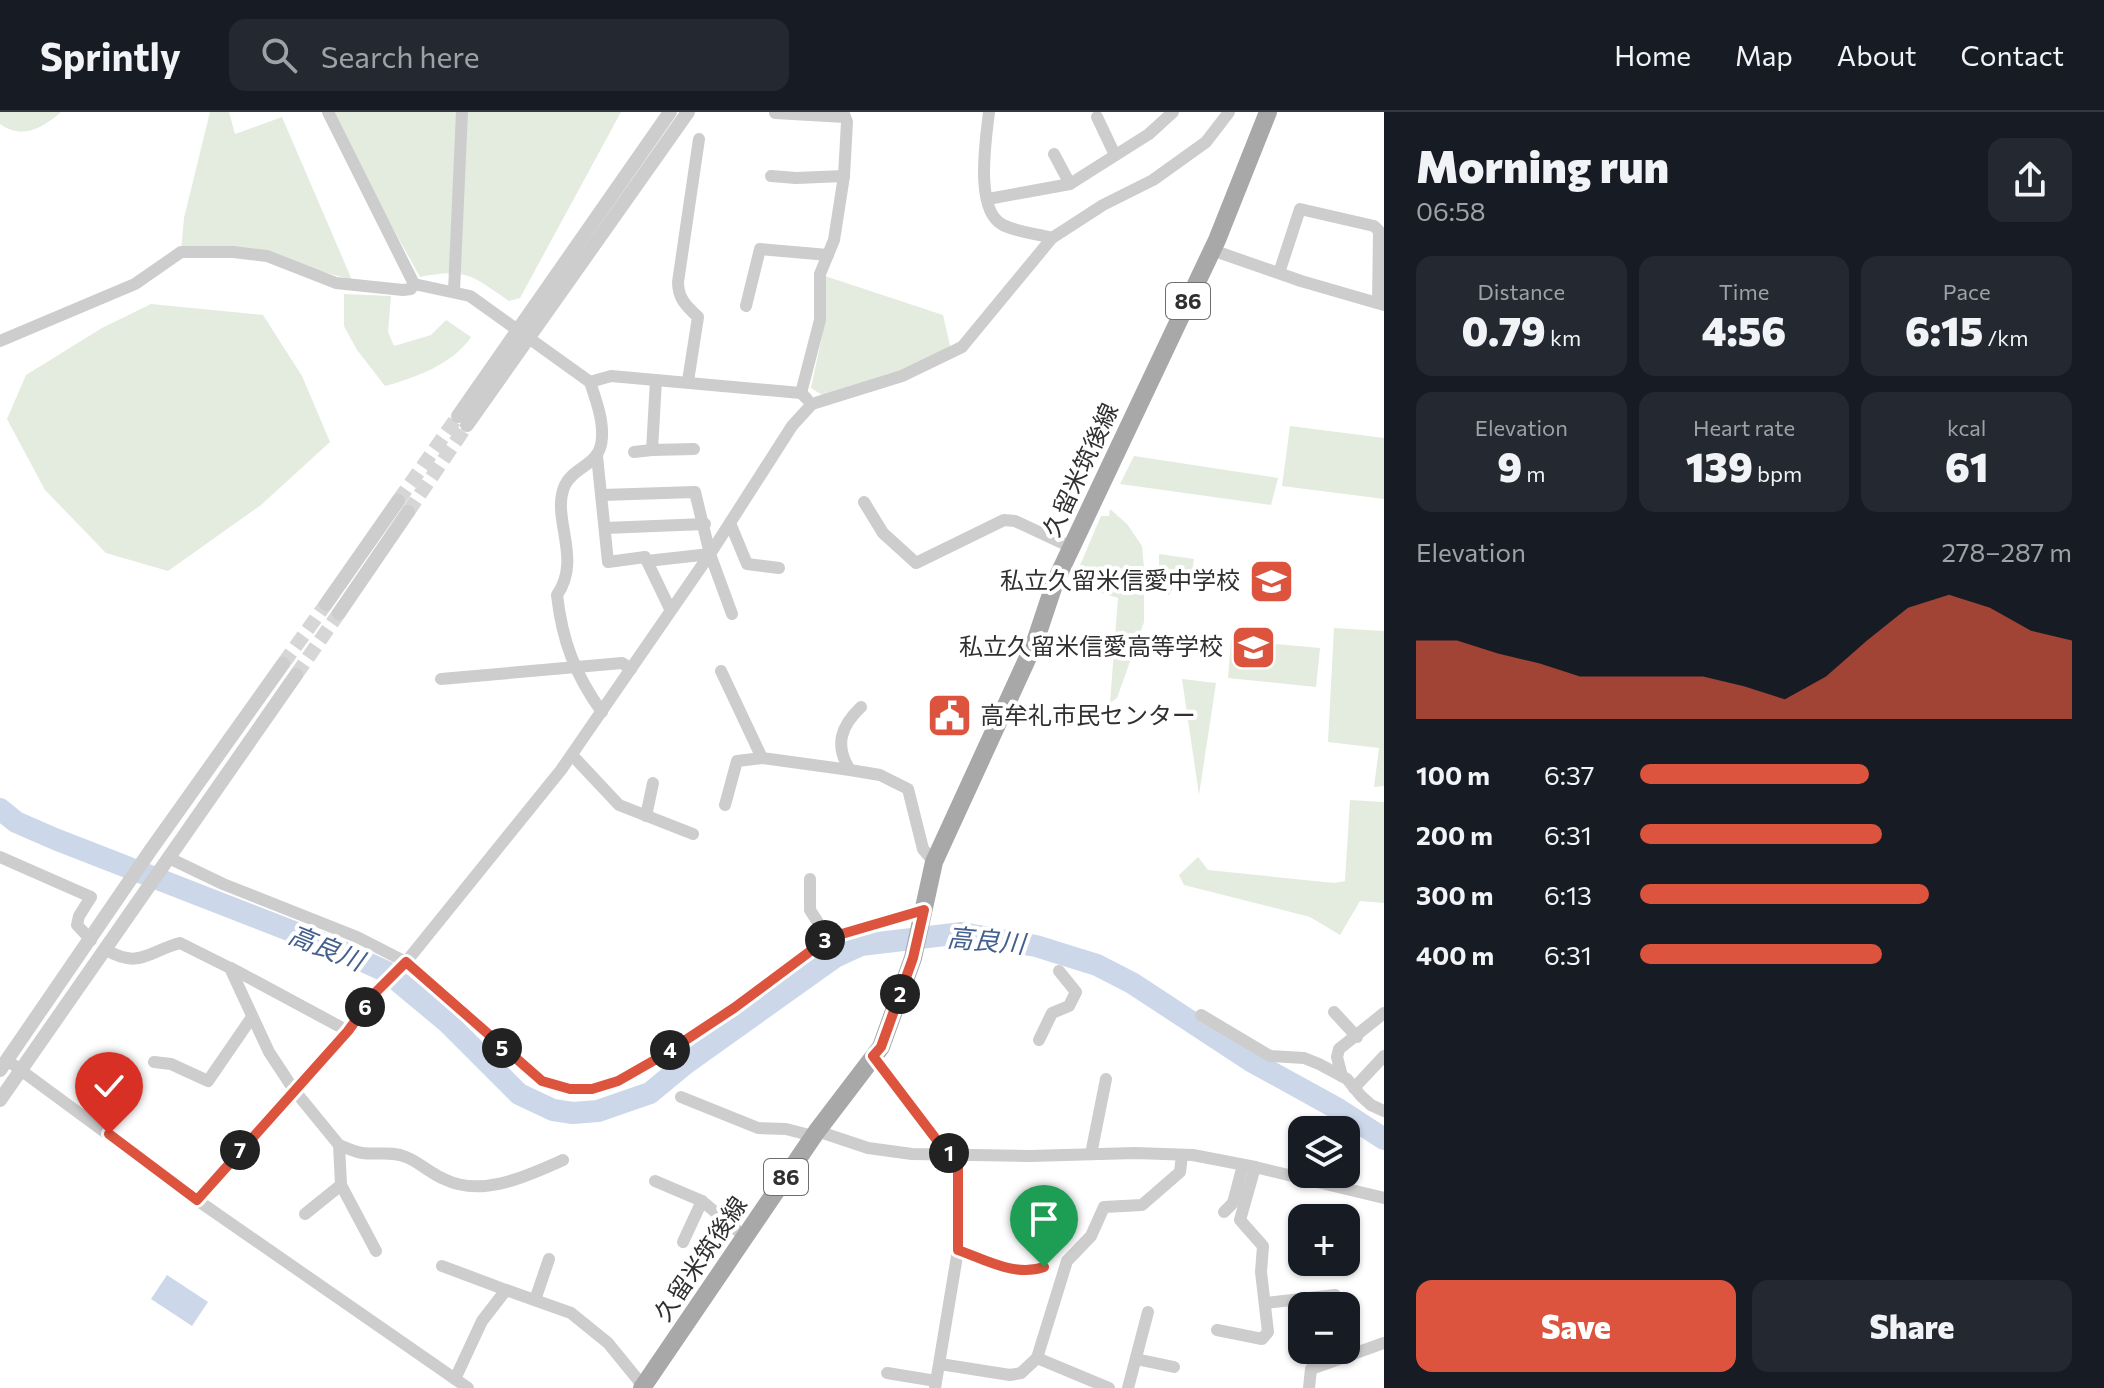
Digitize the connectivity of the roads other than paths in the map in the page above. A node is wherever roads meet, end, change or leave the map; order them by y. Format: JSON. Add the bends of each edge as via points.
{"nodes":[{"id":1,"x":328,"y":112,"type":"edge"},
{"id":2,"x":462,"y":112,"type":"edge"},
{"id":3,"x":670,"y":112,"type":"edge"},
{"id":4,"x":688,"y":112,"type":"edge"},
{"id":5,"x":989,"y":112,"type":"edge"},
{"id":6,"x":1173,"y":112,"type":"edge"},
{"id":7,"x":1229,"y":112,"type":"edge"},
{"id":8,"x":1268,"y":112,"type":"edge"},
{"id":9,"x":775,"y":113,"type":"edge"},
{"id":10,"x":844,"y":114,"type":"edge"},
{"id":11,"x":1097,"y":117,"type":"dead end"},
{"id":12,"x":699,"y":139,"type":"dead end"},
{"id":13,"x":1054,"y":154,"type":"dead end"},
{"id":14,"x":1115,"y":155,"type":"junction"},
{"id":15,"x":771,"y":176,"type":"dead end"},
{"id":16,"x":844,"y":176,"type":"junction"},
{"id":17,"x":1070,"y":184,"type":"junction"},
{"id":18,"x":988,"y":199,"type":"junction"},
{"id":19,"x":1052,"y":238,"type":"junction"},
{"id":20,"x":1212,"y":250,"type":"junction"},
{"id":21,"x":828,"y":255,"type":"junction"},
{"id":22,"x":1279,"y":273,"type":"junction"},
{"id":23,"x":414,"y":284,"type":"junction"},
{"id":24,"x":454,"y":291,"type":"junction"},
{"id":25,"x":1381,"y":304,"type":"edge"},
{"id":26,"x":746,"y":306,"type":"dead end"},
{"id":27,"x":523,"y":335,"type":"junction"},
{"id":28,"x":0,"y":341,"type":"edge"},
{"id":29,"x":656,"y":380,"type":"junction"},
{"id":30,"x":688,"y":381,"type":"junction"},
{"id":31,"x":590,"y":382,"type":"junction"},
{"id":32,"x":801,"y":393,"type":"junction"},
{"id":33,"x":812,"y":404,"type":"junction"},
{"id":34,"x":463,"y":421,"type":"tunnel mouth"},
{"id":35,"x":694,"y":449,"type":"dead end"},
{"id":36,"x":652,"y":450,"type":"junction"},
{"id":37,"x":634,"y":452,"type":"dead end"},
{"id":38,"x":597,"y":456,"type":"junction"},
{"id":39,"x":602,"y":495,"type":"junction"},
{"id":40,"x":864,"y":502,"type":"dead end"},
{"id":41,"x":403,"y":506,"type":"tunnel mouth"},
{"id":42,"x":730,"y":523,"type":"junction"},
{"id":43,"x":705,"y":524,"type":"junction"},
{"id":44,"x":605,"y":528,"type":"junction"},
{"id":45,"x":1071,"y":547,"type":"junction"},
{"id":46,"x":710,"y":554,"type":"junction"},
{"id":47,"x":647,"y":561,"type":"junction"},
{"id":48,"x":779,"y":568,"type":"dead end"},
{"id":49,"x":333,"y":609,"type":"tunnel mouth"},
{"id":50,"x":670,"y":609,"type":"junction"},
{"id":51,"x":732,"y":614,"type":"dead end"},
{"id":52,"x":283,"y":664,"type":"tunnel mouth"},
{"id":53,"x":574,"y":666,"type":"junction"},
{"id":54,"x":631,"y":669,"type":"junction"},
{"id":55,"x":721,"y":671,"type":"dead end"},
{"id":56,"x":296,"y":675,"type":"tunnel mouth"},
{"id":57,"x":441,"y":679,"type":"dead end"},
{"id":58,"x":861,"y":707,"type":"dead end"},
{"id":59,"x":602,"y":712,"type":"junction"},
{"id":60,"x":572,"y":755,"type":"junction"},
{"id":61,"x":762,"y":758,"type":"junction"},
{"id":62,"x":850,"y":770,"type":"junction"},
{"id":63,"x":653,"y":783,"type":"dead end"},
{"id":64,"x":725,"y":805,"type":"dead end"},
{"id":65,"x":646,"y":816,"type":"junction"},
{"id":66,"x":693,"y":834,"type":"dead end"},
{"id":67,"x":0,"y":857,"type":"edge"},
{"id":68,"x":171,"y":859,"type":"junction"},
{"id":69,"x":934,"y":862,"type":"junction"},
{"id":70,"x":810,"y":879,"type":"dead end"},
{"id":71,"x":924,"y":910,"type":"junction"},
{"id":72,"x":828,"y":938,"type":"junction"},
{"id":73,"x":91,"y":940,"type":"junction"},
{"id":74,"x":106,"y":950,"type":"junction"},
{"id":75,"x":406,"y":962,"type":"junction"},
{"id":76,"x":230,"y":968,"type":"junction"},
{"id":77,"x":1059,"y":971,"type":"dead end"},
{"id":78,"x":1334,"y":1012,"type":"dead end"},
{"id":79,"x":1384,"y":1013,"type":"edge"},
{"id":80,"x":1201,"y":1015,"type":"dead end"},
{"id":81,"x":252,"y":1017,"type":"junction"},
{"id":82,"x":348,"y":1031,"type":"junction"},
{"id":83,"x":1357,"y":1037,"type":"junction"},
{"id":84,"x":1039,"y":1040,"type":"dead end"},
{"id":85,"x":873,"y":1056,"type":"junction"},
{"id":86,"x":1384,"y":1056,"type":"edge"},
{"id":87,"x":2,"y":1061,"type":"edge"},
{"id":88,"x":154,"y":1062,"type":"dead end"},
{"id":89,"x":22,"y":1069,"type":"junction"},
{"id":90,"x":1342,"y":1076,"type":"junction"},
{"id":91,"x":1106,"y":1079,"type":"dead end"},
{"id":92,"x":1354,"y":1088,"type":"junction"},
{"id":93,"x":294,"y":1090,"type":"junction"},
{"id":94,"x":681,"y":1097,"type":"dead end"},
{"id":95,"x":0,"y":1100,"type":"edge"},
{"id":96,"x":1384,"y":1111,"type":"edge"},
{"id":97,"x":815,"y":1133,"type":"junction"},
{"id":98,"x":339,"y":1145,"type":"junction"},
{"id":99,"x":1091,"y":1154,"type":"junction"},
{"id":100,"x":951,"y":1155,"type":"junction"},
{"id":101,"x":1182,"y":1155,"type":"junction"},
{"id":102,"x":563,"y":1160,"type":"dead end"},
{"id":103,"x":1249,"y":1166,"type":"junction"},
{"id":104,"x":655,"y":1181,"type":"dead end"},
{"id":105,"x":341,"y":1185,"type":"junction"},
{"id":106,"x":1384,"y":1198,"type":"edge"},
{"id":107,"x":197,"y":1200,"type":"junction"},
{"id":108,"x":702,"y":1201,"type":"junction"},
{"id":109,"x":1224,"y":1212,"type":"dead end"},
{"id":110,"x":305,"y":1214,"type":"dead end"},
{"id":111,"x":745,"y":1237,"type":"junction"},
{"id":112,"x":683,"y":1242,"type":"dead end"},
{"id":113,"x":958,"y":1250,"type":"junction"},
{"id":114,"x":376,"y":1251,"type":"dead end"},
{"id":115,"x":549,"y":1259,"type":"dead end"},
{"id":116,"x":442,"y":1266,"type":"dead end"},
{"id":117,"x":1044,"y":1267,"type":"dead end"},
{"id":118,"x":506,"y":1290,"type":"junction"},
{"id":119,"x":535,"y":1300,"type":"junction"},
{"id":120,"x":1288,"y":1300,"type":"edge"},
{"id":121,"x":1265,"y":1303,"type":"junction"},
{"id":122,"x":1148,"y":1312,"type":"dead end"},
{"id":123,"x":1217,"y":1330,"type":"dead end"},
{"id":124,"x":1384,"y":1343,"type":"edge"},
{"id":125,"x":1037,"y":1358,"type":"junction"},
{"id":126,"x":1136,"y":1359,"type":"junction"},
{"id":127,"x":940,"y":1364,"type":"junction"},
{"id":128,"x":1174,"y":1367,"type":"dead end"},
{"id":129,"x":887,"y":1373,"type":"dead end"},
{"id":130,"x":455,"y":1379,"type":"junction"},
{"id":131,"x":936,"y":1384,"type":"edge"},
{"id":132,"x":643,"y":1387,"type":"edge"},
{"id":133,"x":1101,"y":1387,"type":"edge"},
{"id":134,"x":468,"y":1388,"type":"edge"},
{"id":135,"x":1128,"y":1388,"type":"edge"},
{"id":136,"x":1309,"y":1388,"type":"edge"}],
"edges":[{"from":1,"to":23,"type":"street"},
{"from":2,"to":24,"type":"street"},
{"from":3,"to":27,"type":"street"},
{"from":4,"to":27,"type":"street"},
{"from":5,"to":18,"type":"street","via":[[982,183]]},
{"from":6,"to":14,"type":"street"},
{"from":7,"to":19,"type":"street","via":[[1206,142],[1153,180]]},
{"from":8,"to":20,"type":"main road","name":"久留米筑後線","number":"86"},
{"from":9,"to":10,"type":"street"},
{"from":10,"to":16,"type":"street"},
{"from":11,"to":14,"type":"street"},
{"from":12,"to":30,"type":"street","via":[[678,282],[684,304],[698,317]]},
{"from":13,"to":17,"type":"street"},
{"from":14,"to":17,"type":"street"},
{"from":15,"to":16,"type":"street"},
{"from":16,"to":21,"type":"street"},
{"from":17,"to":18,"type":"street"},
{"from":18,"to":19,"type":"street","via":[[1001,225]]},
{"from":19,"to":33,"type":"street","via":[[962,347],[902,376]]},
{"from":20,"to":22,"type":"street"},
{"from":20,"to":45,"type":"main road","name":"久留米筑後線","number":"86"},
{"from":21,"to":26,"type":"street","via":[[760,249]]},
{"from":21,"to":32,"type":"street","via":[[820,274],[820,320]]},
{"from":22,"to":25,"type":"street"},
{"from":22,"to":25,"type":"street","via":[[1300,209],[1374,226],[1379,231]]},
{"from":23,"to":24,"type":"street"},
{"from":23,"to":28,"type":"street","via":[[403,290],[336,283],[267,256],[181,252],[135,284]]},
{"from":24,"to":27,"type":"street","via":[[470,296]]},
{"from":27,"to":31,"type":"street"},
{"from":27,"to":34,"type":"street"},
{"from":29,"to":30,"type":"street"},
{"from":29,"to":31,"type":"street","via":[[611,376]]},
{"from":29,"to":36,"type":"street"},
{"from":30,"to":32,"type":"street"},
{"from":31,"to":38,"type":"street","via":[[600,416]]},
{"from":32,"to":33,"type":"street"},
{"from":33,"to":42,"type":"street"},
{"from":35,"to":36,"type":"street"},
{"from":36,"to":37,"type":"street"},
{"from":38,"to":39,"type":"street"},
{"from":38,"to":53,"type":"street","via":[[565,485],[562,500],[568,569],[557,595]]},
{"from":39,"to":43,"type":"street","via":[[695,492]]},
{"from":39,"to":44,"type":"street"},
{"from":40,"to":45,"type":"street","via":[[883,533],[916,563],[1004,520]]},
{"from":41,"to":49,"type":"street"},
{"from":42,"to":46,"type":"street"},
{"from":42,"to":48,"type":"street","via":[[747,564]]},
{"from":43,"to":44,"type":"street"},
{"from":43,"to":46,"type":"street"},
{"from":44,"to":47,"type":"street","via":[[608,562],[645,557]]},
{"from":45,"to":69,"type":"main road","name":"久留米筑後線","number":"86","via":[[1003,716]]},
{"from":46,"to":47,"type":"street"},
{"from":46,"to":50,"type":"street"},
{"from":46,"to":51,"type":"street"},
{"from":47,"to":50,"type":"street"},
{"from":50,"to":54,"type":"street"},
{"from":52,"to":73,"type":"street"},
{"from":53,"to":54,"type":"street","via":[[622,663]]},
{"from":53,"to":57,"type":"street"},
{"from":53,"to":59,"type":"street"},
{"from":54,"to":59,"type":"street"},
{"from":55,"to":61,"type":"street"},
{"from":56,"to":68,"type":"street"},
{"from":58,"to":62,"type":"street","via":[[842,731],[842,757]]},
{"from":59,"to":60,"type":"street"},
{"from":60,"to":65,"type":"street","via":[[619,805]]},
{"from":60,"to":75,"type":"street"},
{"from":61,"to":62,"type":"street"},
{"from":61,"to":64,"type":"street","via":[[737,761]]},
{"from":62,"to":69,"type":"street","via":[[880,775],[908,789],[923,849]]},
{"from":63,"to":65,"type":"street"},
{"from":65,"to":66,"type":"street"},
{"from":67,"to":73,"type":"street","via":[[91,897],[77,925]]},
{"from":68,"to":74,"type":"street"},
{"from":68,"to":75,"type":"street"},
{"from":69,"to":71,"type":"main road","name":"久留米筑後線","number":"86"},
{"from":70,"to":72,"type":"street","via":[[810,910]]},
{"from":71,"to":72,"type":"street"},
{"from":71,"to":85,"type":"main road","name":"久留米筑後線","number":"86","via":[[881,1047]]},
{"from":72,"to":75,"type":"street","via":[[660,1057],[592,1089],[542,1081]]},
{"from":73,"to":87,"type":"street"},
{"from":74,"to":76,"type":"street","via":[[137,960],[180,943]]},
{"from":74,"to":89,"type":"street"},
{"from":75,"to":82,"type":"street"},
{"from":76,"to":81,"type":"street"},
{"from":76,"to":82,"type":"street"},
{"from":77,"to":84,"type":"street","via":[[1076,992],[1069,1006],[1052,1013]]},
{"from":78,"to":83,"type":"street"},
{"from":79,"to":83,"type":"street"},
{"from":80,"to":90,"type":"street","via":[[1270,1056],[1304,1058]]},
{"from":81,"to":88,"type":"street","via":[[208,1081]]},
{"from":81,"to":93,"type":"street"},
{"from":82,"to":93,"type":"street"},
{"from":83,"to":90,"type":"street","via":[[1339,1049]]},
{"from":85,"to":97,"type":"main road","name":"久留米筑後線","number":"86"},
{"from":85,"to":100,"type":"street"},
{"from":86,"to":92,"type":"street"},
{"from":87,"to":89,"type":"street"},
{"from":89,"to":95,"type":"street"},
{"from":89,"to":107,"type":"street"},
{"from":90,"to":92,"type":"street"},
{"from":91,"to":99,"type":"street"},
{"from":92,"to":96,"type":"street"},
{"from":93,"to":98,"type":"street"},
{"from":93,"to":107,"type":"street"},
{"from":94,"to":97,"type":"street","via":[[758,1128]]},
{"from":97,"to":100,"type":"street","via":[[868,1148]]},
{"from":97,"to":111,"type":"main road","name":"久留米筑後線","number":"86"},
{"from":98,"to":102,"type":"street","via":[[361,1153],[407,1157],[462,1186],[524,1177]]},
{"from":98,"to":105,"type":"street"},
{"from":99,"to":100,"type":"street"},
{"from":99,"to":101,"type":"street"},
{"from":100,"to":113,"type":"street","via":[[958,1168]]},
{"from":101,"to":103,"type":"street"},
{"from":101,"to":125,"type":"street","via":[[1180,1172],[1142,1205],[1104,1207],[1091,1236],[1067,1261]]},
{"from":103,"to":106,"type":"street"},
{"from":103,"to":109,"type":"street"},
{"from":103,"to":121,"type":"street","via":[[1240,1220],[1263,1246]]},
{"from":104,"to":108,"type":"street"},
{"from":105,"to":110,"type":"street"},
{"from":105,"to":114,"type":"street"},
{"from":107,"to":130,"type":"street"},
{"from":108,"to":111,"type":"street"},
{"from":108,"to":112,"type":"street"},
{"from":111,"to":132,"type":"main road","name":"久留米筑後線","number":"86"},
{"from":113,"to":117,"type":"street","via":[[1018,1271]]},
{"from":113,"to":127,"type":"street"},
{"from":115,"to":119,"type":"street"},
{"from":116,"to":118,"type":"street"},
{"from":118,"to":119,"type":"street"},
{"from":118,"to":130,"type":"street","via":[[482,1321]]},
{"from":119,"to":132,"type":"street","via":[[571,1313],[608,1343]]},
{"from":120,"to":121,"type":"street"},
{"from":121,"to":123,"type":"street","via":[[1268,1332],[1262,1339]]},
{"from":122,"to":126,"type":"street"},
{"from":124,"to":136,"type":"street","via":[[1311,1369]]},
{"from":125,"to":127,"type":"street","via":[[1021,1373],[1010,1375]]},
{"from":125,"to":133,"type":"street"},
{"from":126,"to":128,"type":"street"},
{"from":126,"to":135,"type":"street"},
{"from":127,"to":131,"type":"street"},
{"from":129,"to":131,"type":"street"},
{"from":130,"to":134,"type":"street"}]}
